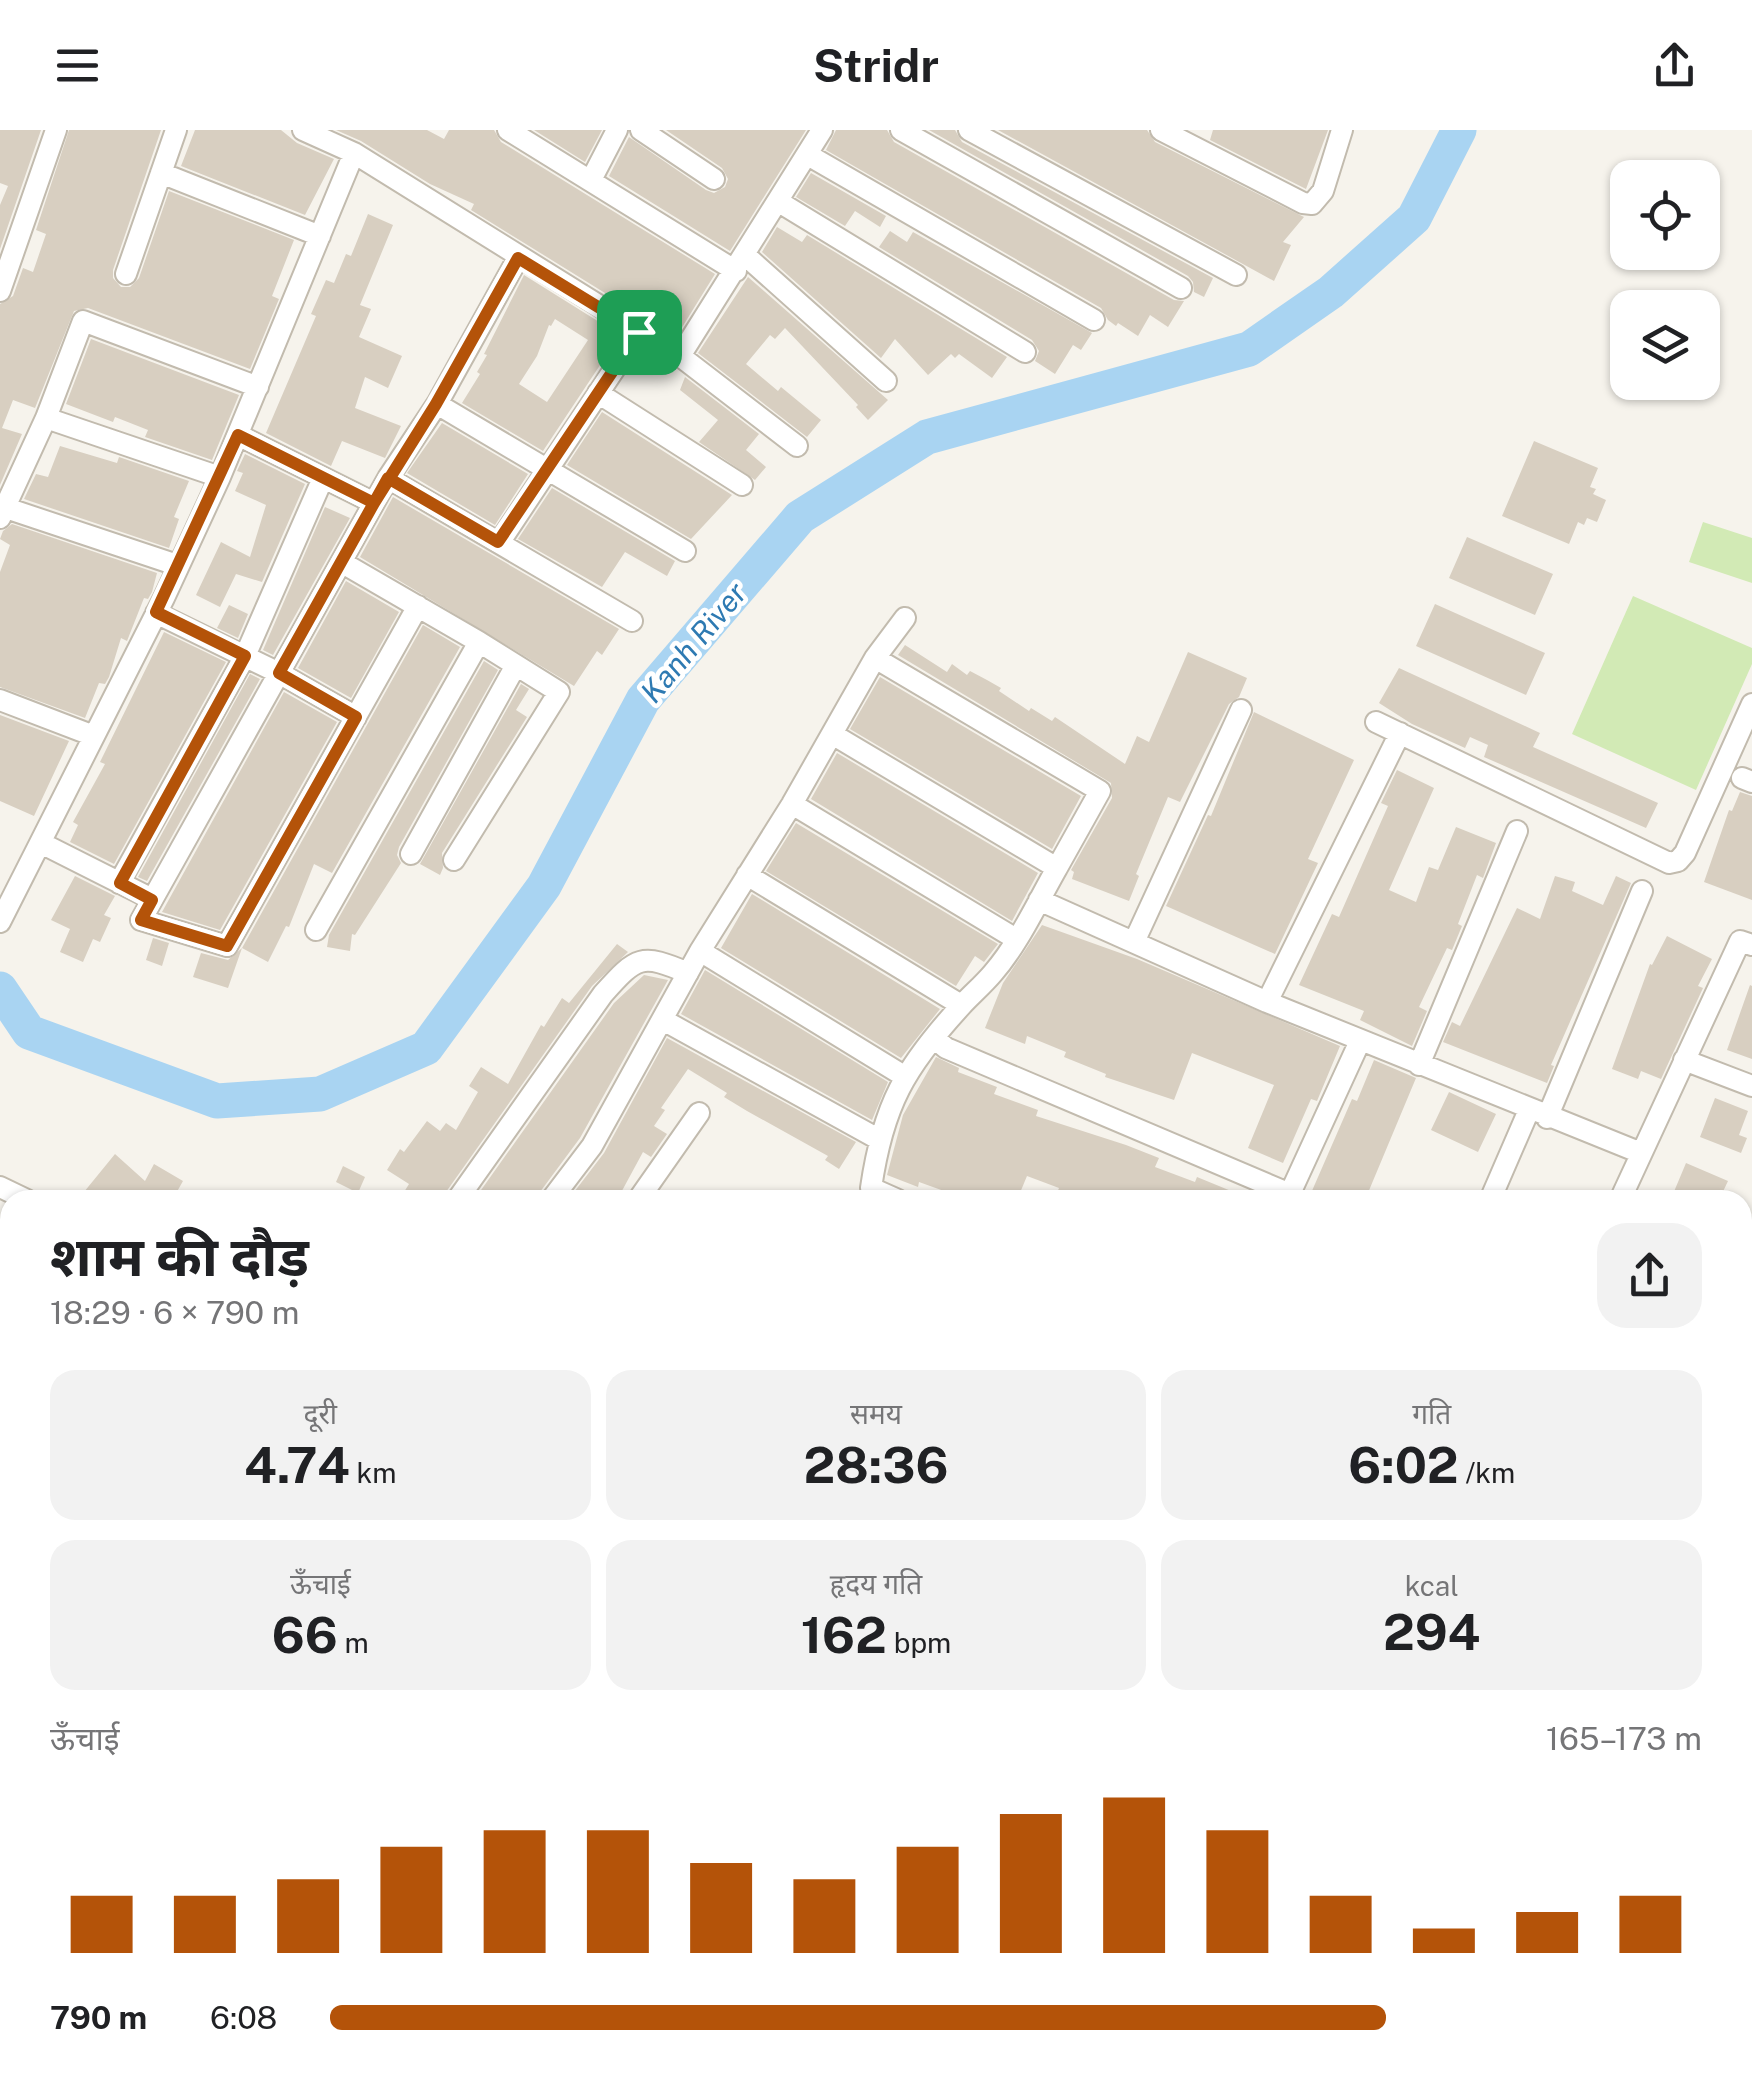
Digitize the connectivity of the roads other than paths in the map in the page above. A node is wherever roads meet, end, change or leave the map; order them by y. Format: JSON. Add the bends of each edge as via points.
{"nodes":[{"id":1,"x":56,"y":130,"type":"edge"},
{"id":2,"x":176,"y":130,"type":"edge"},
{"id":3,"x":303,"y":130,"type":"edge"},
{"id":4,"x":508,"y":130,"type":"edge"},
{"id":5,"x":641,"y":130,"type":"edge"},
{"id":6,"x":822,"y":130,"type":"edge"},
{"id":7,"x":901,"y":130,"type":"edge"},
{"id":8,"x":970,"y":130,"type":"edge"},
{"id":9,"x":1161,"y":130,"type":"edge"},
{"id":10,"x":1342,"y":130,"type":"edge"},
{"id":11,"x":613,"y":132,"type":"edge"},
{"id":12,"x":354,"y":153,"type":"junction"},
{"id":13,"x":808,"y":155,"type":"junction"},
{"id":14,"x":161,"y":172,"type":"junction"},
{"id":15,"x":714,"y":179,"type":"dead end"},
{"id":16,"x":591,"y":180,"type":"junction"},
{"id":17,"x":779,"y":202,"type":"junction"},
{"id":18,"x":320,"y":236,"type":"junction"},
{"id":19,"x":518,"y":258,"type":"junction"},
{"id":20,"x":741,"y":263,"type":"junction"},
{"id":21,"x":126,"y":274,"type":"dead end"},
{"id":22,"x":1236,"y":275,"type":"dead end"},
{"id":23,"x":1182,"y":288,"type":"dead end"},
{"id":24,"x":0,"y":291,"type":"edge"},
{"id":25,"x":1094,"y":320,"type":"dead end"},
{"id":26,"x":639,"y":332,"type":"junction"},
{"id":27,"x":1024,"y":352,"type":"dead end"},
{"id":28,"x":680,"y":356,"type":"junction"},
{"id":29,"x":886,"y":381,"type":"dead end"},
{"id":30,"x":258,"y":388,"type":"junction"},
{"id":31,"x":598,"y":393,"type":"junction"},
{"id":32,"x":436,"y":404,"type":"junction"},
{"id":33,"x":46,"y":418,"type":"junction"},
{"id":34,"x":238,"y":435,"type":"junction"},
{"id":35,"x":797,"y":446,"type":"dead end"},
{"id":36,"x":547,"y":469,"type":"junction"},
{"id":37,"x":220,"y":478,"type":"junction"},
{"id":38,"x":323,"y":478,"type":"junction"},
{"id":39,"x":388,"y":478,"type":"junction"},
{"id":40,"x":742,"y":485,"type":"dead end"},
{"id":41,"x":374,"y":503,"type":"junction"},
{"id":42,"x":2,"y":510,"type":"edge"},
{"id":43,"x":498,"y":542,"type":"junction"},
{"id":44,"x":685,"y":552,"type":"dead end"},
{"id":45,"x":341,"y":562,"type":"junction"},
{"id":46,"x":178,"y":565,"type":"junction"},
{"id":47,"x":418,"y":606,"type":"junction"},
{"id":48,"x":156,"y":612,"type":"junction"},
{"id":49,"x":906,"y":618,"type":"dead end"},
{"id":50,"x":632,"y":621,"type":"dead end"},
{"id":51,"x":479,"y":642,"type":"junction"},
{"id":52,"x":245,"y":656,"type":"junction"},
{"id":53,"x":874,"y":658,"type":"junction"},
{"id":54,"x":516,"y":665,"type":"junction"},
{"id":55,"x":279,"y":673,"type":"junction"},
{"id":56,"x":0,"y":700,"type":"edge"},
{"id":57,"x":1752,"y":704,"type":"edge"},
{"id":58,"x":1240,"y":710,"type":"dead end"},
{"id":59,"x":356,"y":717,"type":"junction"},
{"id":60,"x":1376,"y":722,"type":"dead end"},
{"id":61,"x":832,"y":734,"type":"junction"},
{"id":62,"x":1400,"y":734,"type":"junction"},
{"id":63,"x":94,"y":736,"type":"junction"},
{"id":64,"x":792,"y":804,"type":"junction"},
{"id":65,"x":1517,"y":831,"type":"dead end"},
{"id":66,"x":41,"y":843,"type":"junction"},
{"id":67,"x":412,"y":854,"type":"dead end"},
{"id":68,"x":454,"y":860,"type":"dead end"},
{"id":69,"x":1057,"y":868,"type":"junction"},
{"id":70,"x":746,"y":875,"type":"junction"},
{"id":71,"x":120,"y":883,"type":"junction"},
{"id":72,"x":1642,"y":891,"type":"dead end"},
{"id":73,"x":152,"y":900,"type":"junction"},
{"id":74,"x":1039,"y":900,"type":"junction"},
{"id":75,"x":0,"y":922,"type":"edge"},
{"id":76,"x":316,"y":930,"type":"dead end"},
{"id":77,"x":1016,"y":938,"type":"junction"},
{"id":78,"x":1134,"y":942,"type":"junction"},
{"id":79,"x":1752,"y":946,"type":"edge"},
{"id":80,"x":700,"y":950,"type":"junction"},
{"id":81,"x":688,"y":973,"type":"junction"},
{"id":82,"x":1267,"y":1002,"type":"junction"},
{"id":83,"x":961,"y":1005,"type":"junction"},
{"id":84,"x":663,"y":1020,"type":"junction"},
{"id":85,"x":934,"y":1038,"type":"junction"},
{"id":86,"x":1360,"y":1041,"type":"junction"},
{"id":87,"x":1684,"y":1060,"type":"junction"},
{"id":88,"x":1419,"y":1065,"type":"junction"},
{"id":89,"x":904,"y":1076,"type":"junction"},
{"id":90,"x":1752,"y":1086,"type":"edge"},
{"id":91,"x":699,"y":1113,"type":"dead end"},
{"id":92,"x":1538,"y":1114,"type":"junction"},
{"id":93,"x":880,"y":1140,"type":"junction"},
{"id":94,"x":1642,"y":1153,"type":"junction"},
{"id":95,"x":463,"y":1190,"type":"edge"},
{"id":96,"x":559,"y":1190,"type":"edge"},
{"id":97,"x":645,"y":1190,"type":"edge"},
{"id":98,"x":876,"y":1190,"type":"edge"},
{"id":99,"x":1272,"y":1190,"type":"edge"},
{"id":100,"x":1291,"y":1190,"type":"edge"},
{"id":101,"x":1496,"y":1190,"type":"edge"},
{"id":102,"x":1625,"y":1190,"type":"edge"}],
"edges":[{"from":1,"to":24,"type":"street"},
{"from":2,"to":14,"type":"street"},
{"from":3,"to":12,"type":"street"},
{"from":4,"to":16,"type":"street"},
{"from":5,"to":15,"type":"street"},
{"from":6,"to":13,"type":"street"},
{"from":7,"to":23,"type":"street"},
{"from":8,"to":22,"type":"street"},
{"from":9,"to":10,"type":"street","via":[[1303,204],[1321,196]]},
{"from":11,"to":16,"type":"street"},
{"from":12,"to":18,"type":"street"},
{"from":12,"to":19,"type":"street"},
{"from":13,"to":17,"type":"street"},
{"from":13,"to":25,"type":"street"},
{"from":14,"to":18,"type":"street"},
{"from":14,"to":21,"type":"street"},
{"from":16,"to":20,"type":"street"},
{"from":17,"to":20,"type":"street"},
{"from":17,"to":27,"type":"street"},
{"from":18,"to":30,"type":"street"},
{"from":19,"to":26,"type":"street"},
{"from":19,"to":32,"type":"street"},
{"from":20,"to":28,"type":"street"},
{"from":20,"to":29,"type":"street"},
{"from":26,"to":28,"type":"street"},
{"from":26,"to":31,"type":"street"},
{"from":28,"to":35,"type":"street"},
{"from":30,"to":33,"type":"street","via":[[82,322]]},
{"from":30,"to":34,"type":"street"},
{"from":31,"to":36,"type":"street"},
{"from":31,"to":40,"type":"street"},
{"from":32,"to":36,"type":"street"},
{"from":32,"to":39,"type":"street"},
{"from":33,"to":37,"type":"street"},
{"from":33,"to":42,"type":"street"},
{"from":34,"to":37,"type":"street"},
{"from":34,"to":38,"type":"street"},
{"from":36,"to":43,"type":"street"},
{"from":36,"to":44,"type":"street"},
{"from":37,"to":46,"type":"street"},
{"from":38,"to":41,"type":"street"},
{"from":38,"to":52,"type":"street"},
{"from":39,"to":41,"type":"street"},
{"from":39,"to":43,"type":"street"},
{"from":41,"to":45,"type":"street"},
{"from":42,"to":46,"type":"street"},
{"from":43,"to":50,"type":"street"},
{"from":45,"to":47,"type":"street"},
{"from":45,"to":55,"type":"street"},
{"from":46,"to":48,"type":"street"},
{"from":47,"to":51,"type":"street"},
{"from":47,"to":59,"type":"street"},
{"from":48,"to":52,"type":"street"},
{"from":48,"to":63,"type":"street"},
{"from":49,"to":53,"type":"street"},
{"from":51,"to":54,"type":"street"},
{"from":51,"to":76,"type":"street"},
{"from":52,"to":55,"type":"street"},
{"from":52,"to":71,"type":"street"},
{"from":53,"to":61,"type":"street"},
{"from":53,"to":69,"type":"street","via":[[1100,792]]},
{"from":54,"to":67,"type":"street"},
{"from":54,"to":68,"type":"street","via":[[558,692]]},
{"from":55,"to":59,"type":"street"},
{"from":55,"to":73,"type":"street"},
{"from":56,"to":63,"type":"street"},
{"from":57,"to":62,"type":"street","via":[[1685,853],[1670,863]]},
{"from":58,"to":78,"type":"street"},
{"from":59,"to":73,"type":"street","via":[[227,946],[141,920]]},
{"from":60,"to":62,"type":"street"},
{"from":61,"to":64,"type":"street"},
{"from":61,"to":69,"type":"street"},
{"from":62,"to":82,"type":"street"},
{"from":63,"to":66,"type":"street"},
{"from":64,"to":70,"type":"street"},
{"from":64,"to":77,"type":"street"},
{"from":65,"to":88,"type":"street"},
{"from":66,"to":71,"type":"street"},
{"from":66,"to":75,"type":"street"},
{"from":69,"to":74,"type":"street"},
{"from":70,"to":80,"type":"street"},
{"from":70,"to":83,"type":"street"},
{"from":71,"to":73,"type":"street"},
{"from":72,"to":92,"type":"street"},
{"from":74,"to":77,"type":"street"},
{"from":74,"to":78,"type":"street"},
{"from":77,"to":83,"type":"street"},
{"from":78,"to":82,"type":"street"},
{"from":79,"to":87,"type":"street","via":[[1740,940]]},
{"from":80,"to":81,"type":"street"},
{"from":80,"to":89,"type":"street"},
{"from":81,"to":84,"type":"street"},
{"from":81,"to":95,"type":"street","via":[[649,959],[628,966]]},
{"from":82,"to":86,"type":"street"},
{"from":83,"to":85,"type":"street"},
{"from":84,"to":93,"type":"street"},
{"from":84,"to":96,"type":"street","via":[[592,1146]]},
{"from":85,"to":89,"type":"street"},
{"from":85,"to":99,"type":"street"},
{"from":86,"to":88,"type":"street"},
{"from":86,"to":100,"type":"street"},
{"from":87,"to":90,"type":"street"},
{"from":87,"to":94,"type":"street"},
{"from":88,"to":92,"type":"street"},
{"from":89,"to":93,"type":"street"},
{"from":91,"to":97,"type":"street"},
{"from":92,"to":94,"type":"street"},
{"from":92,"to":101,"type":"street"},
{"from":93,"to":98,"type":"street"},
{"from":94,"to":102,"type":"street"}]}
